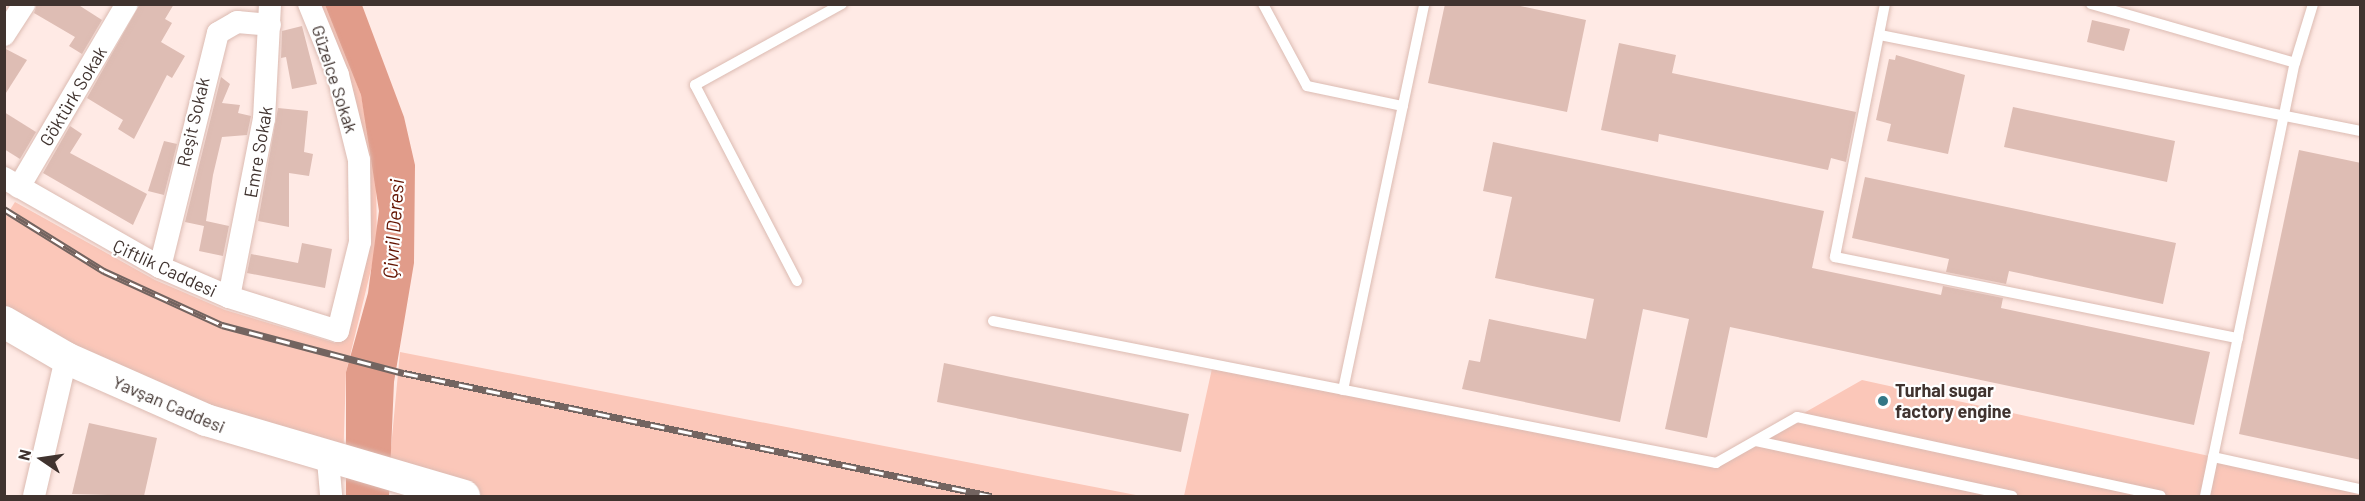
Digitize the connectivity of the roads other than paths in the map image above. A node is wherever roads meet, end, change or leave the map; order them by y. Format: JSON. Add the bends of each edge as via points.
{"nodes":[{"id":1,"x":24,"y":4,"type":"edge"},
{"id":2,"x":127,"y":4,"type":"edge"},
{"id":3,"x":309,"y":4,"type":"edge"},
{"id":4,"x":842,"y":4,"type":"edge"},
{"id":5,"x":1263,"y":4,"type":"edge"},
{"id":6,"x":1424,"y":4,"type":"edge"},
{"id":7,"x":1885,"y":4,"type":"edge"},
{"id":8,"x":2091,"y":4,"type":"edge"},
{"id":9,"x":2313,"y":4,"type":"edge"},
{"id":10,"x":270,"y":15,"type":"edge"},
{"id":11,"x":4,"y":35,"type":"edge"},
{"id":12,"x":1880,"y":35,"type":"junction"},
{"id":13,"x":2295,"y":63,"type":"junction"},
{"id":14,"x":1403,"y":106,"type":"junction"},
{"id":15,"x":2284,"y":116,"type":"junction"},
{"id":16,"x":2361,"y":131,"type":"edge"},
{"id":17,"x":12,"y":183,"type":"edge"},
{"id":18,"x":160,"y":267,"type":"junction"},
{"id":19,"x":796,"y":281,"type":"dead end"},
{"id":20,"x":229,"y":297,"type":"junction"},
{"id":21,"x":993,"y":321,"type":"dead end"},
{"id":22,"x":4,"y":322,"type":"edge"},
{"id":23,"x":338,"y":331,"type":"joint"},
{"id":24,"x":2238,"y":338,"type":"junction"},
{"id":25,"x":66,"y":358,"type":"junction"},
{"id":26,"x":1343,"y":390,"type":"junction"},
{"id":27,"x":1756,"y":441,"type":"junction"},
{"id":28,"x":2213,"y":457,"type":"junction"},
{"id":29,"x":336,"y":462,"type":"junction"},
{"id":30,"x":417,"y":487,"type":"edge"},
{"id":31,"x":2361,"y":489,"type":"edge"},
{"id":32,"x":34,"y":496,"type":"edge"},
{"id":33,"x":332,"y":496,"type":"edge"},
{"id":34,"x":464,"y":496,"type":"edge"},
{"id":35,"x":2012,"y":496,"type":"edge"},
{"id":36,"x":2161,"y":496,"type":"edge"},
{"id":37,"x":2205,"y":496,"type":"edge"}],
"edges":[{"from":1,"to":11,"type":"street"},
{"from":2,"to":17,"type":"street","name":"Göktürk Sokak"},
{"from":3,"to":23,"type":"street","name":"Güzelce Sokak","via":[[338,75],[358,160],[360,242]]},
{"from":4,"to":19,"type":"lane","via":[[695,85]]},
{"from":5,"to":14,"type":"lane","via":[[1307,86]]},
{"from":6,"to":14,"type":"lane"},
{"from":7,"to":12,"type":"lane"},
{"from":8,"to":13,"type":"lane"},
{"from":9,"to":13,"type":"lane"},
{"from":10,"to":18,"type":"street","name":"Reşit Sokak","via":[[237,22],[218,33]]},
{"from":10,"to":20,"type":"street","name":"Emre Sokak","via":[[264,119]]},
{"from":12,"to":15,"type":"lane"},
{"from":12,"to":24,"type":"lane","via":[[1835,257]]},
{"from":13,"to":15,"type":"lane"},
{"from":14,"to":26,"type":"lane"},
{"from":15,"to":16,"type":"lane"},
{"from":15,"to":24,"type":"lane"},
{"from":17,"to":18,"type":"street","name":"Çiftlik Caddesi"},
{"from":18,"to":20,"type":"street","name":"Çiftlik Caddesi"},
{"from":20,"to":23,"type":"street","name":"Çiftlik Caddesi"},
{"from":21,"to":26,"type":"lane"},
{"from":22,"to":25,"type":"street","name":"Yavşan Caddesi"},
{"from":24,"to":28,"type":"lane"},
{"from":25,"to":29,"type":"street","name":"Yavşan Caddesi","via":[[206,420]]},
{"from":25,"to":32,"type":"street"},
{"from":26,"to":27,"type":"lane","via":[[1716,463]]},
{"from":27,"to":35,"type":"lane"},
{"from":27,"to":36,"type":"lane","via":[[1797,417]]},
{"from":28,"to":31,"type":"lane"},
{"from":28,"to":37,"type":"lane"},
{"from":29,"to":30,"type":"street","name":"Yavşan Caddesi"},
{"from":29,"to":33,"type":"street"},
{"from":30,"to":34,"type":"street","name":"Yavşan Caddesi"}]}
